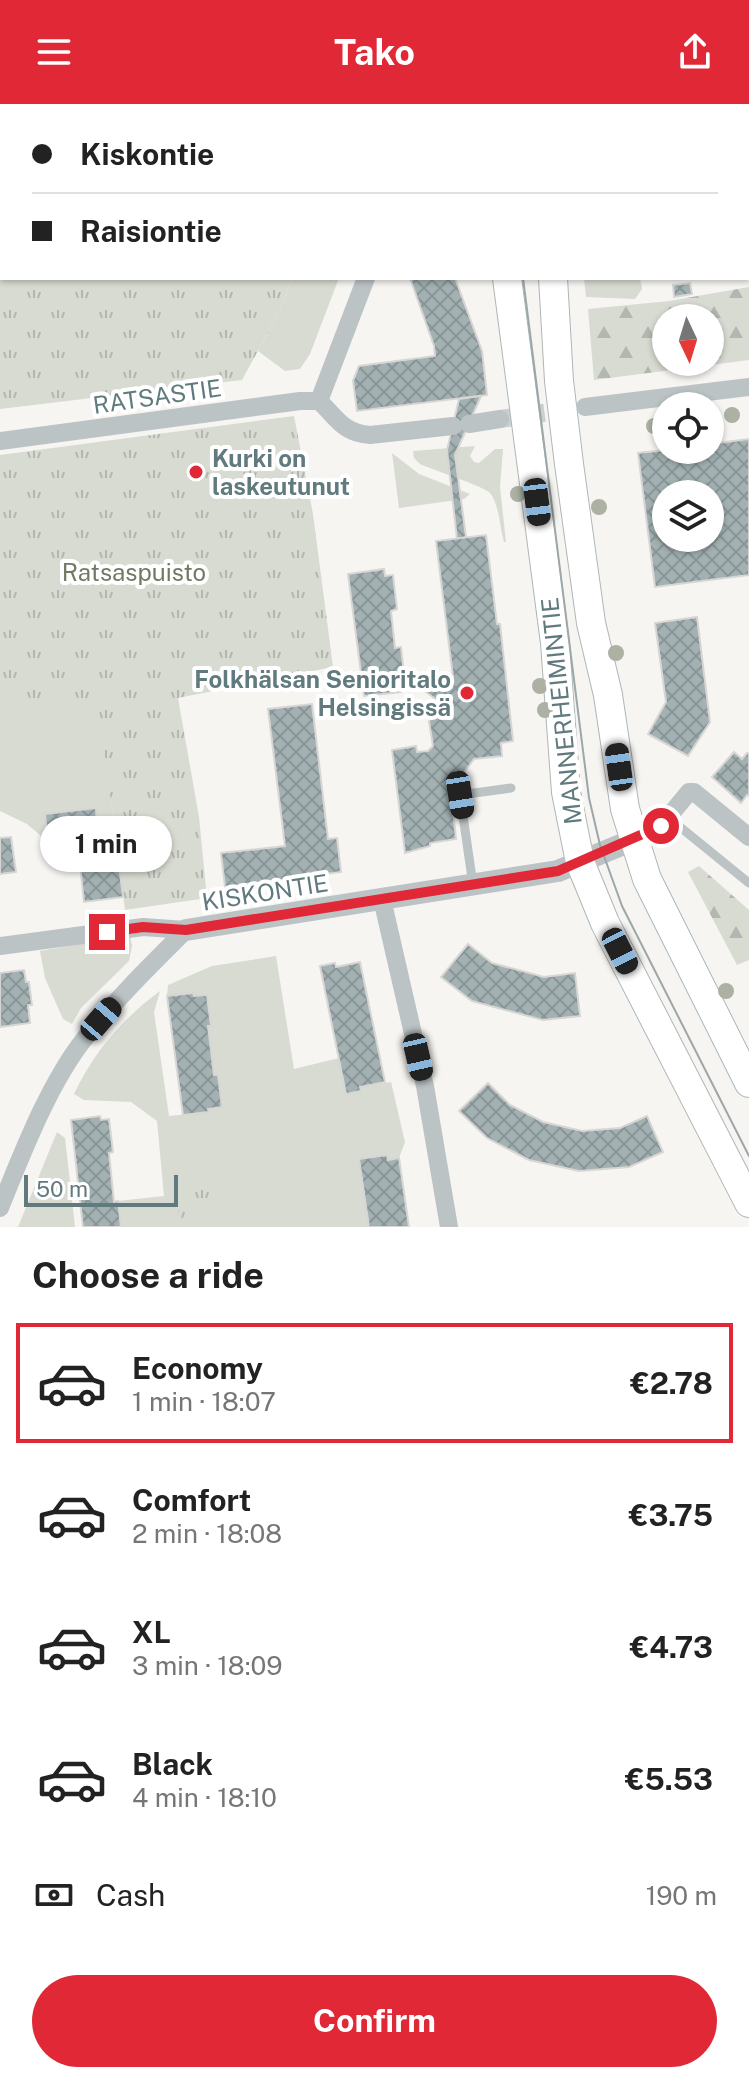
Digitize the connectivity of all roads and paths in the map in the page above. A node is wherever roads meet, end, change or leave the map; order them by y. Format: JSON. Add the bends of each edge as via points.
{"nodes":[{"id":1,"x":365,"y":280,"type":"edge"},
{"id":2,"x":507,"y":280,"type":"edge"},
{"id":3,"x":553,"y":280,"type":"edge"},
{"id":4,"x":749,"y":387,"type":"edge"},
{"id":5,"x":319,"y":401,"type":"junction"},
{"id":6,"x":585,"y":407,"type":"tunnel mouth"},
{"id":7,"x":500,"y":419,"type":"tunnel mouth"},
{"id":8,"x":0,"y":441,"type":"edge"},
{"id":9,"x":511,"y":788,"type":"dead end"},
{"id":10,"x":669,"y":818,"type":"junction"},
{"id":11,"x":749,"y":837,"type":"edge"},
{"id":12,"x":633,"y":840,"type":"junction"},
{"id":13,"x":580,"y":862,"type":"junction"},
{"id":14,"x":749,"y":883,"type":"edge"},
{"id":15,"x":473,"y":885,"type":"junction"},
{"id":16,"x":382,"y":899,"type":"junction"},
{"id":17,"x":186,"y":930,"type":"junction"},
{"id":18,"x":0,"y":946,"type":"edge"},
{"id":19,"x":749,"y":1083,"type":"edge"},
{"id":20,"x":4,"y":1185,"type":"edge"},
{"id":21,"x":749,"y":1203,"type":"edge"},
{"id":22,"x":0,"y":1208,"type":"edge"},
{"id":23,"x":449,"y":1227,"type":"edge"}],
"edges":[{"from":1,"to":5,"type":"street"},
{"from":2,"to":13,"type":"main road","name":"MANNERHEIMINTIE","via":[[555,643],[563,770]]},
{"from":3,"to":12,"type":"main road","name":"MANNERHEIMINTIE","via":[[559,381],[591,623]]},
{"from":4,"to":6,"type":"street"},
{"from":5,"to":7,"type":"street","via":[[340,425],[357,433]]},
{"from":5,"to":8,"type":"street","name":"RATSASTIE"},
{"from":9,"to":15,"type":"lane","via":[[460,795]]},
{"from":10,"to":11,"type":"street","via":[[694,792]]},
{"from":10,"to":12,"type":"street"},
{"from":10,"to":14,"type":"lane"},
{"from":12,"to":13,"type":"street","name":"KISKONTIE"},
{"from":12,"to":19,"type":"main road","name":"MANNERHEIMINTIE","via":[[660,908]]},
{"from":13,"to":15,"type":"street","name":"KISKONTIE","via":[[558,871]]},
{"from":13,"to":21,"type":"main road","name":"MANNERHEIMINTIE","via":[[605,923]]},
{"from":15,"to":16,"type":"street","name":"KISKONTIE"},
{"from":16,"to":17,"type":"street","name":"KISKONTIE"},
{"from":16,"to":23,"type":"street","via":[[425,1086]]},
{"from":17,"to":18,"type":"street","via":[[143,927]]},
{"from":17,"to":20,"type":"street","name":"KISKONTIE","via":[[83,1040]]},
{"from":20,"to":22,"type":"street","name":"KISKONTIE"}]}
